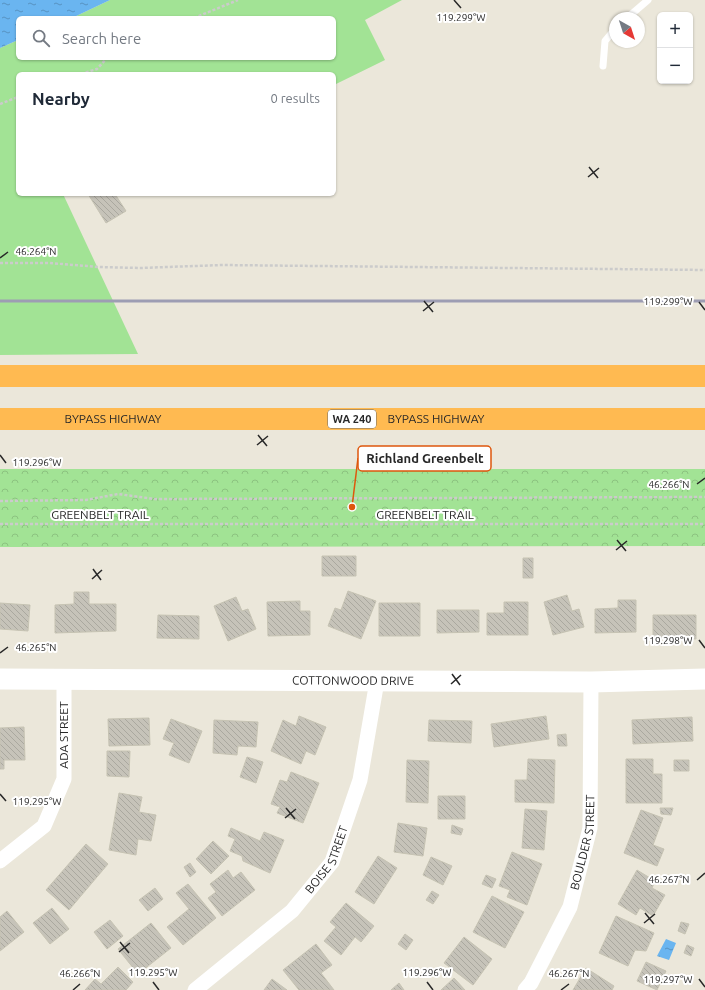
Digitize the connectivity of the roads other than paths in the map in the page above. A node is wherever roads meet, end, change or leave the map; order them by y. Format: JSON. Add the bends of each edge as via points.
{"nodes":[{"id":1,"x":648,"y":0,"type":"edge"},
{"id":2,"x":634,"y":12,"type":"edge"},
{"id":3,"x":609,"y":36,"type":"edge"},
{"id":4,"x":603,"y":66,"type":"dead end"},
{"id":5,"x":0,"y":376,"type":"edge"},
{"id":6,"x":705,"y":376,"type":"edge"},
{"id":7,"x":0,"y":419,"type":"edge"},
{"id":8,"x":705,"y":420,"type":"edge"},
{"id":9,"x":0,"y":679,"type":"edge"},
{"id":10,"x":64,"y":679,"type":"junction"},
{"id":11,"x":705,"y":680,"type":"edge"},
{"id":12,"x":377,"y":681,"type":"junction"},
{"id":13,"x":591,"y":682,"type":"junction"},
{"id":14,"x":0,"y":861,"type":"edge"},
{"id":15,"x":195,"y":990,"type":"edge"},
{"id":16,"x":525,"y":990,"type":"edge"}],
"edges":[{"from":1,"to":2,"type":"lane"},
{"from":3,"to":4,"type":"lane","via":[[605,41]]},
{"from":5,"to":6,"type":"highway"},
{"from":7,"to":8,"type":"highway","name":"BYPASS HIGHWAY","number":"WA 240"},
{"from":9,"to":10,"type":"street","name":"COTTONWOOD DRIVE"},
{"from":10,"to":12,"type":"street","name":"COTTONWOOD DRIVE"},
{"from":10,"to":14,"type":"street","name":"ADA STREET","via":[[64,779],[44,826]]},
{"from":11,"to":13,"type":"street","name":"COTTONWOOD DRIVE"},
{"from":12,"to":13,"type":"street","name":"COTTONWOOD DRIVE"},
{"from":12,"to":15,"type":"street","name":"BOISE STREET","via":[[360,780],[332,862],[292,911]]},
{"from":13,"to":16,"type":"street","name":"BOULDER STREET","via":[[590,828],[570,908]]}]}
